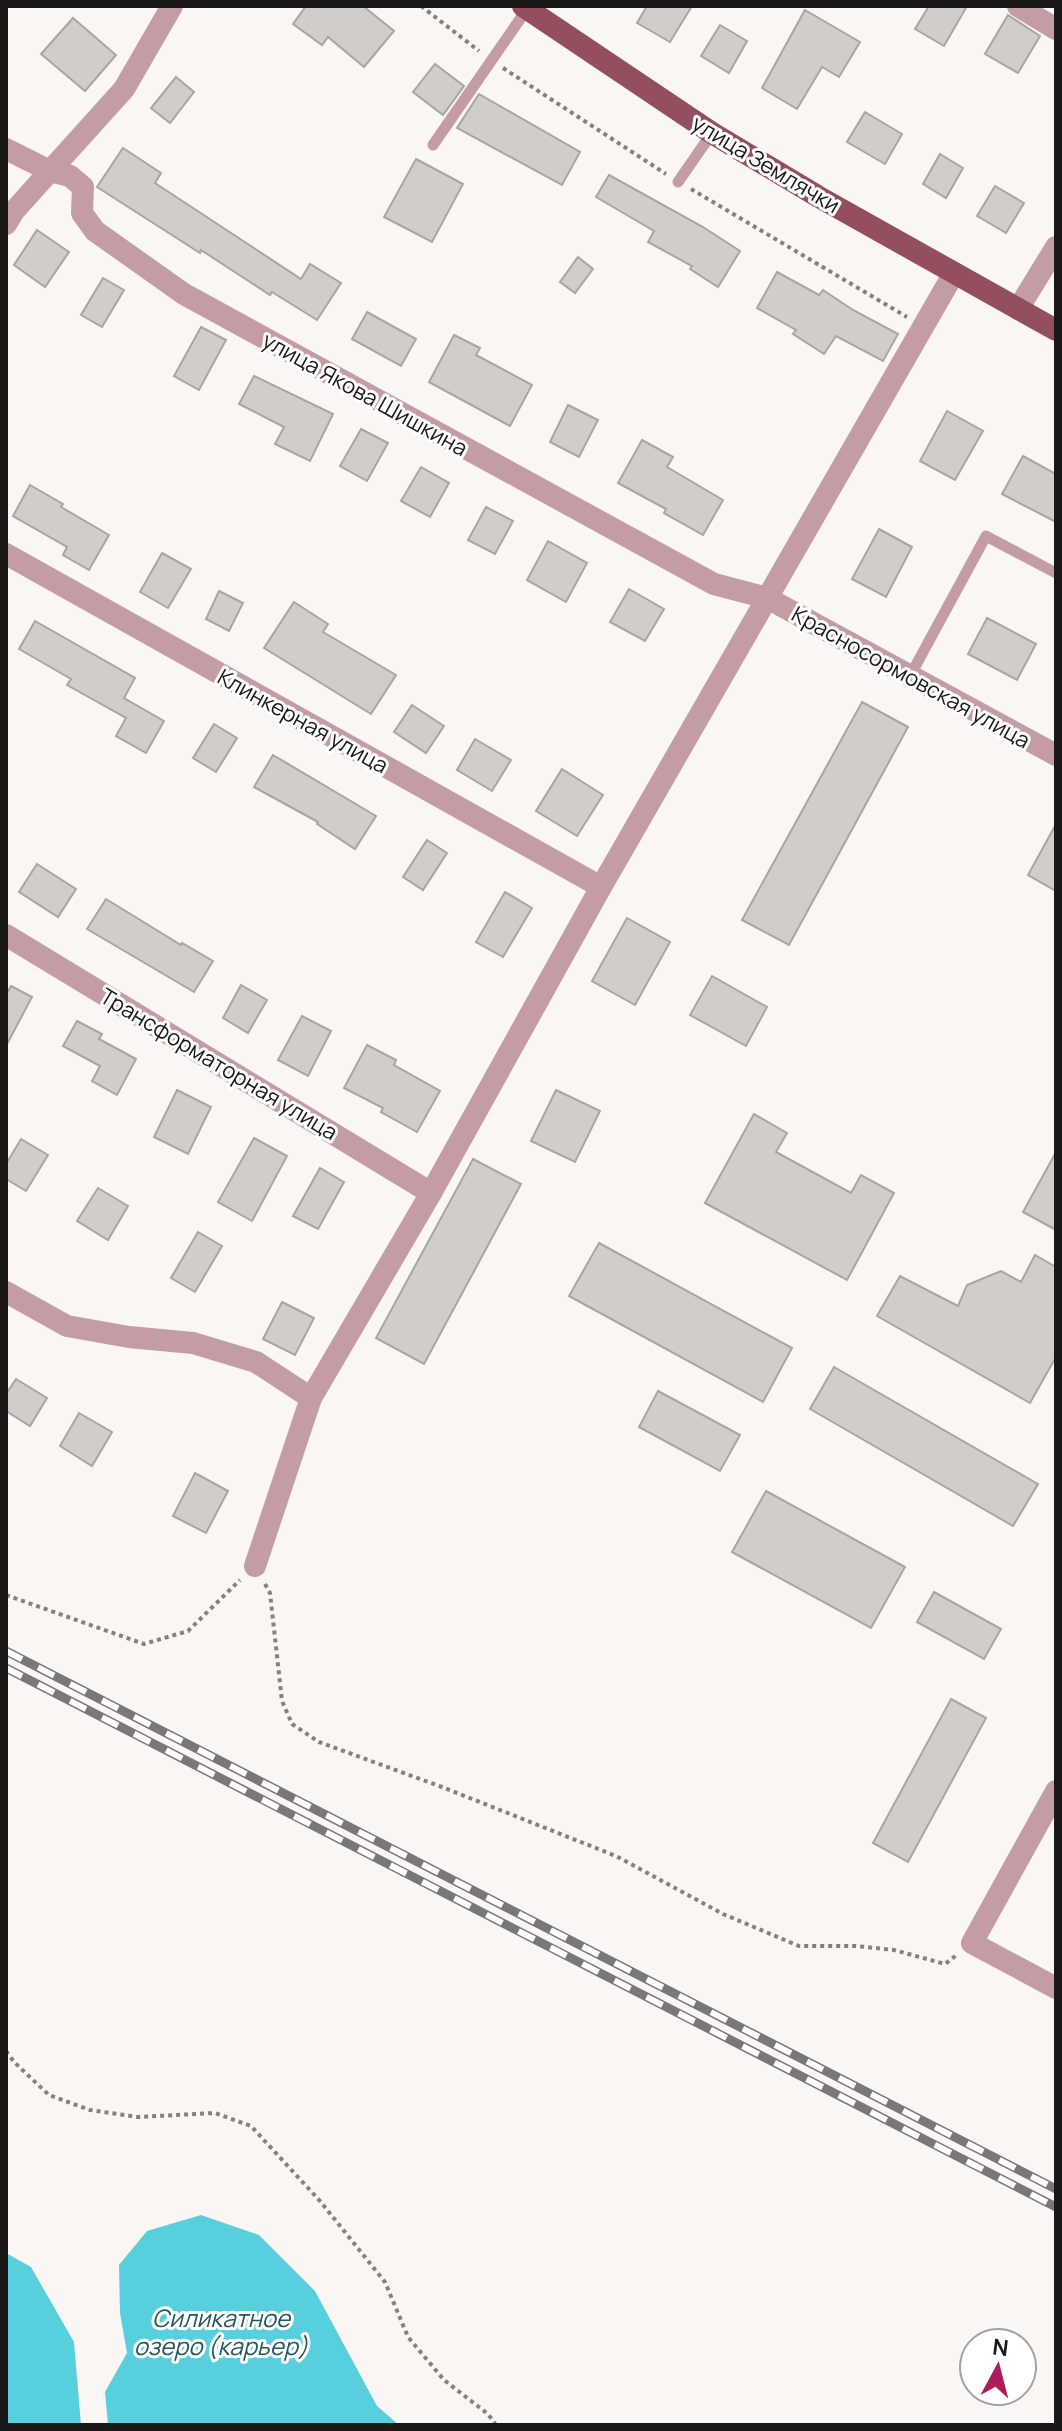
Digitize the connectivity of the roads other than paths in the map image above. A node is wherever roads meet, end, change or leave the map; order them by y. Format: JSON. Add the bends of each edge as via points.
{"nodes":[{"id":1,"x":172,"y":6,"type":"edge"},
{"id":2,"x":1018,"y":6,"type":"edge"},
{"id":3,"x":525,"y":7,"type":"edge"},
{"id":4,"x":1056,"y":29,"type":"edge"},
{"id":5,"x":712,"y":133,"type":"junction"},
{"id":6,"x":433,"y":145,"type":"dead end"},
{"id":7,"x":6,"y":149,"type":"edge"},
{"id":8,"x":50,"y":171,"type":"junction"},
{"id":9,"x":678,"y":182,"type":"dead end"},
{"id":10,"x":6,"y":224,"type":"edge"},
{"id":11,"x":1056,"y":247,"type":"edge"},
{"id":12,"x":954,"y":273,"type":"junction"},
{"id":13,"x":1018,"y":309,"type":"junction"},
{"id":14,"x":1056,"y":330,"type":"edge"},
{"id":15,"x":6,"y":554,"type":"edge"},
{"id":16,"x":1056,"y":573,"type":"edge"},
{"id":17,"x":767,"y":598,"type":"junction"},
{"id":18,"x":910,"y":676,"type":"junction"},
{"id":19,"x":1056,"y":755,"type":"edge"},
{"id":20,"x":601,"y":887,"type":"junction"},
{"id":21,"x":6,"y":935,"type":"edge"},
{"id":22,"x":431,"y":1193,"type":"junction"},
{"id":23,"x":6,"y":1292,"type":"edge"},
{"id":24,"x":311,"y":1398,"type":"junction"},
{"id":25,"x":255,"y":1566,"type":"road end"},
{"id":26,"x":1056,"y":1791,"type":"edge"},
{"id":27,"x":1056,"y":1988,"type":"edge"}],
"edges":[{"from":1,"to":8,"type":"street","via":[[124,89]]},
{"from":2,"to":4,"type":"street"},
{"from":3,"to":5,"type":"main road","name":"улица Землячки"},
{"from":3,"to":6,"type":"lane"},
{"from":5,"to":9,"type":"lane"},
{"from":5,"to":12,"type":"main road","name":"улица Землячки"},
{"from":7,"to":8,"type":"street","name":"улица Якова Шишкина"},
{"from":8,"to":10,"type":"street"},
{"from":8,"to":17,"type":"street","name":"улица Якова Шишкина","via":[[70,176],[83,187],[82,213],[95,231],[184,294],[714,584]]},
{"from":11,"to":13,"type":"street"},
{"from":12,"to":13,"type":"main road","name":"улица Землячки"},
{"from":12,"to":17,"type":"street"},
{"from":13,"to":14,"type":"main road","name":"улица Землячки"},
{"from":15,"to":20,"type":"street","name":"Клинкерная улица"},
{"from":16,"to":18,"type":"lane","via":[[986,536]]},
{"from":17,"to":18,"type":"street","name":"Красносормовская улица"},
{"from":17,"to":20,"type":"street"},
{"from":18,"to":19,"type":"street","name":"Красносормовская улица"},
{"from":20,"to":22,"type":"street"},
{"from":21,"to":22,"type":"street","name":"Трансформаторная улица"},
{"from":22,"to":24,"type":"street"},
{"from":23,"to":24,"type":"street","via":[[67,1326],[193,1343],[256,1362]]},
{"from":24,"to":25,"type":"street"},
{"from":26,"to":27,"type":"street","via":[[972,1943]]}]}
